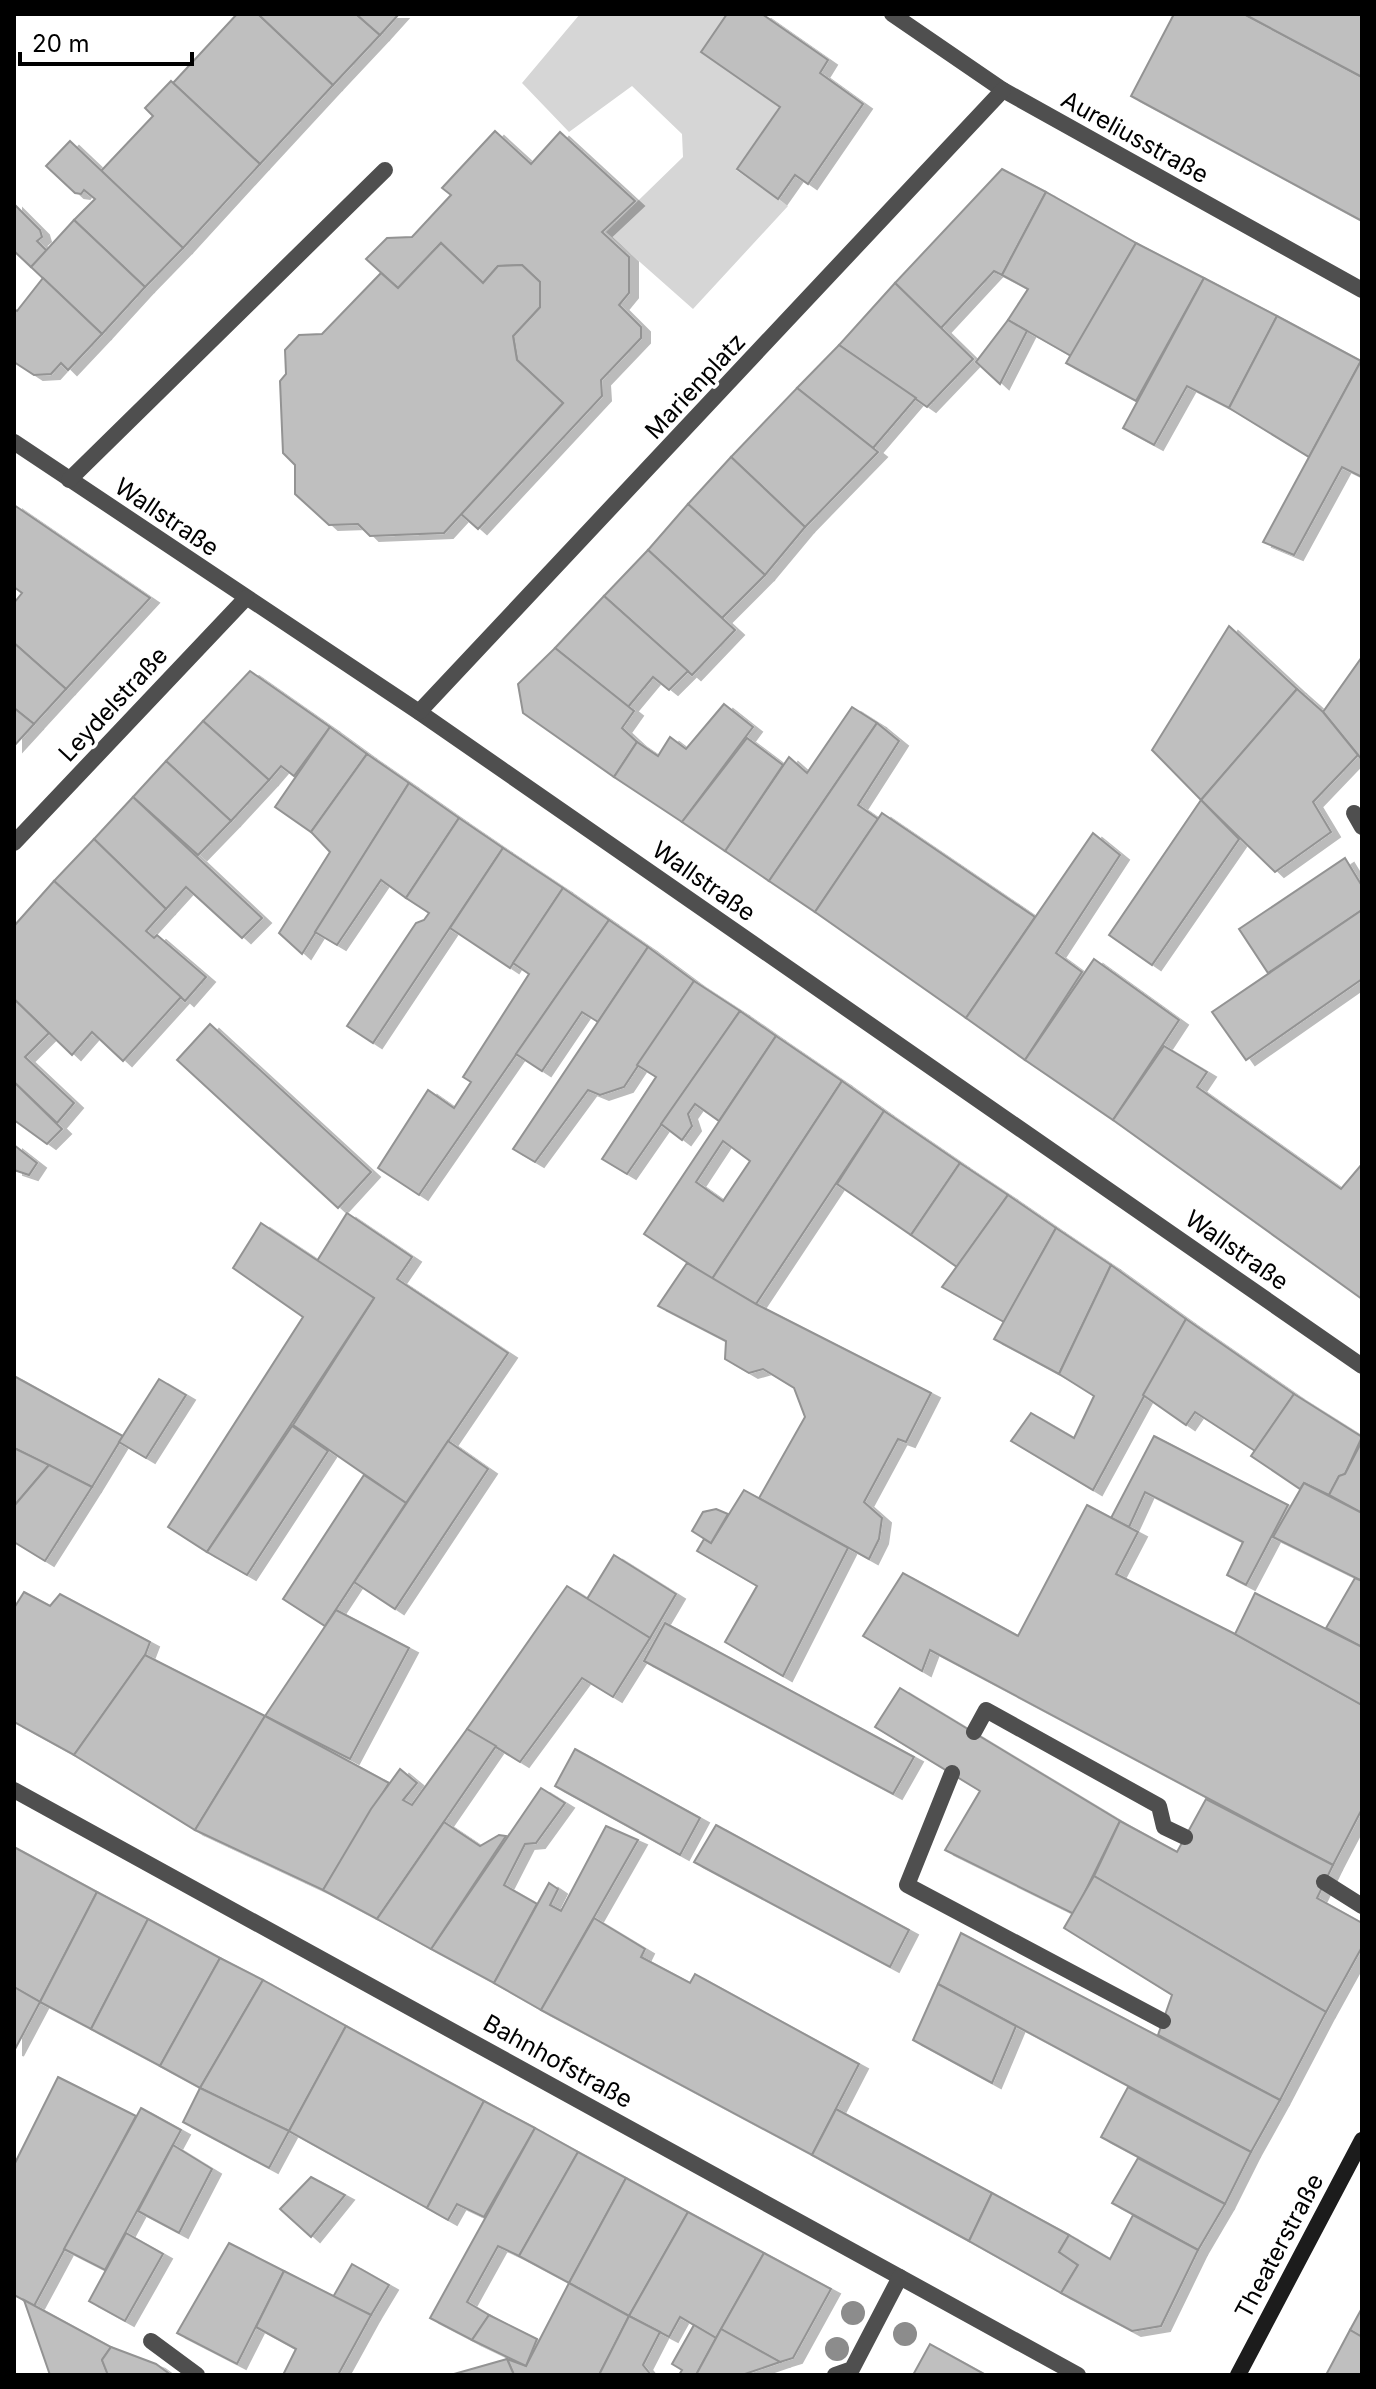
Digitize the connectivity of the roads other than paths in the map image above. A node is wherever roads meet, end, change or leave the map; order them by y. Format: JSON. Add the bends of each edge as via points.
{"nodes":[{"id":1,"x":892,"y":14,"type":"edge"},
{"id":2,"x":1003,"y":90,"type":"junction"},
{"id":3,"x":385,"y":170,"type":"dead end"},
{"id":4,"x":1362,"y":290,"type":"edge"},
{"id":5,"x":14,"y":442,"type":"edge"},
{"id":6,"x":69,"y":480,"type":"junction"},
{"id":7,"x":246,"y":598,"type":"junction"},
{"id":8,"x":419,"y":712,"type":"junction"},
{"id":9,"x":14,"y":843,"type":"edge"},
{"id":10,"x":1362,"y":1366,"type":"edge"},
{"id":11,"x":974,"y":1732,"type":"dead end"},
{"id":12,"x":952,"y":1773,"type":"dead end"},
{"id":13,"x":14,"y":1790,"type":"edge"},
{"id":14,"x":1185,"y":1837,"type":"dead end"},
{"id":15,"x":1324,"y":1882,"type":"dead end"},
{"id":16,"x":1362,"y":1906,"type":"edge"},
{"id":17,"x":1163,"y":2021,"type":"dead end"},
{"id":18,"x":1362,"y":2140,"type":"edge"},
{"id":19,"x":900,"y":2277,"type":"junction"},
{"id":20,"x":151,"y":2341,"type":"dead end"},
{"id":21,"x":197,"y":2375,"type":"edge"},
{"id":22,"x":835,"y":2375,"type":"edge"},
{"id":23,"x":1078,"y":2375,"type":"edge"},
{"id":24,"x":1238,"y":2375,"type":"edge"}],
"edges":[{"from":1,"to":2,"type":"street","name":"Aureliusstraße"},
{"from":2,"to":4,"type":"street","name":"Aureliusstraße"},
{"from":2,"to":8,"type":"street","name":"Marienplatz"},
{"from":3,"to":6,"type":"street"},
{"from":5,"to":6,"type":"street","name":"Wallstraße"},
{"from":6,"to":7,"type":"street","name":"Wallstraße"},
{"from":7,"to":8,"type":"street","name":"Wallstraße"},
{"from":7,"to":9,"type":"street","name":"Leydelstraße"},
{"from":8,"to":10,"type":"street","name":"Wallstraße"},
{"from":11,"to":14,"type":"street","via":[[986,1710],[1159,1806],[1164,1827]]},
{"from":12,"to":17,"type":"street","via":[[907,1885]]},
{"from":13,"to":19,"type":"street","name":"Bahnhofstraße"},
{"from":15,"to":16,"type":"street"},
{"from":18,"to":24,"type":"street","name":"Theaterstraße"},
{"from":19,"to":22,"type":"street","via":[[852,2369]]},
{"from":19,"to":23,"type":"street","name":"Bahnhofstraße"},
{"from":20,"to":21,"type":"street"}]}
